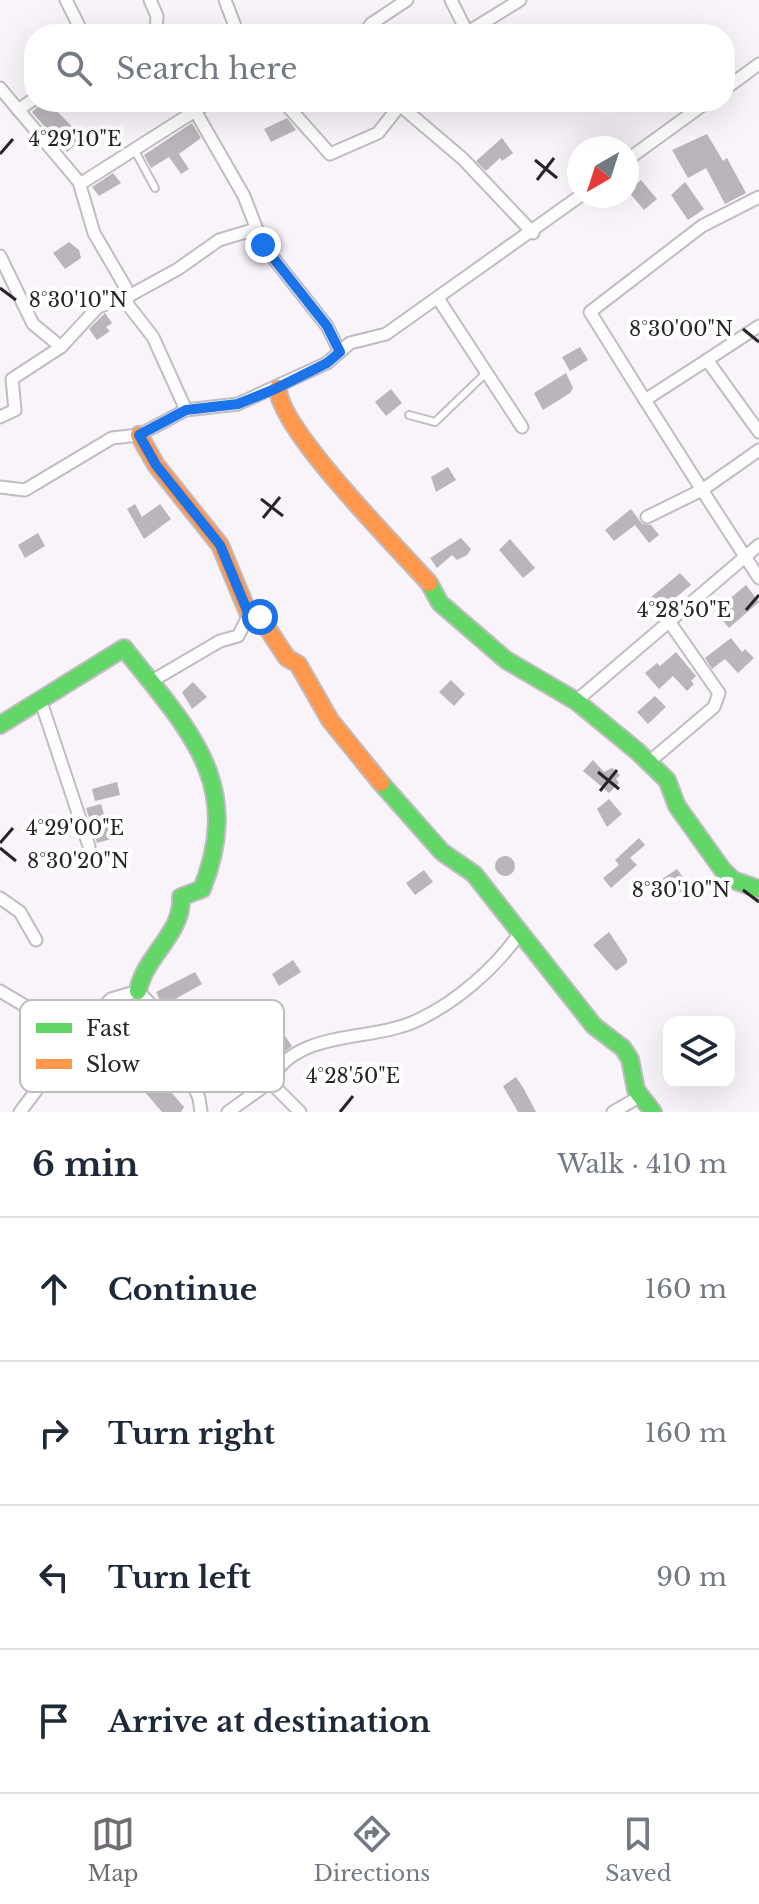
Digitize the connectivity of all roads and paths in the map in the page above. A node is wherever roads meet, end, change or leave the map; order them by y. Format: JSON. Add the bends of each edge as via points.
{"nodes":[{"id":1,"x":66,"y":0,"type":"edge"},
{"id":2,"x":150,"y":0,"type":"edge"},
{"id":3,"x":225,"y":0,"type":"edge"},
{"id":4,"x":451,"y":0,"type":"edge"},
{"id":5,"x":520,"y":0,"type":"edge"},
{"id":6,"x":401,"y":2,"type":"edge"},
{"id":7,"x":78,"y":24,"type":"edge"},
{"id":8,"x":156,"y":24,"type":"edge"},
{"id":9,"x":234,"y":24,"type":"edge"},
{"id":10,"x":371,"y":24,"type":"edge"},
{"id":11,"x":462,"y":24,"type":"edge"},
{"id":12,"x":481,"y":24,"type":"edge"},
{"id":13,"x":759,"y":64,"type":"edge"},
{"id":14,"x":735,"y":82,"type":"edge"},
{"id":15,"x":0,"y":88,"type":"edge"},
{"id":16,"x":24,"y":106,"type":"edge"},
{"id":17,"x":18,"y":110,"type":"junction"},
{"id":18,"x":184,"y":112,"type":"edge"},
{"id":19,"x":195,"y":112,"type":"edge"},
{"id":20,"x":293,"y":112,"type":"edge"},
{"id":21,"x":392,"y":112,"type":"edge"},
{"id":22,"x":407,"y":112,"type":"edge"},
{"id":23,"x":693,"y":112,"type":"edge"},
{"id":24,"x":134,"y":149,"type":"junction"},
{"id":25,"x":639,"y":151,"type":"edge"},
{"id":26,"x":80,"y":184,"type":"junction"},
{"id":27,"x":155,"y":188,"type":"dead end"},
{"id":28,"x":759,"y":197,"type":"edge"},
{"id":29,"x":567,"y":206,"type":"edge"},
{"id":30,"x":256,"y":229,"type":"junction"},
{"id":31,"x":533,"y":233,"type":"junction"},
{"id":32,"x":0,"y":256,"type":"edge"},
{"id":33,"x":127,"y":297,"type":"junction"},
{"id":34,"x":439,"y":300,"type":"junction"},
{"id":35,"x":759,"y":326,"type":"edge"},
{"id":36,"x":61,"y":347,"type":"junction"},
{"id":37,"x":340,"y":352,"type":"junction"},
{"id":38,"x":707,"y":360,"type":"junction"},
{"id":39,"x":486,"y":373,"type":"junction"},
{"id":40,"x":278,"y":388,"type":"junction"},
{"id":41,"x":645,"y":400,"type":"junction"},
{"id":42,"x":186,"y":410,"type":"junction"},
{"id":43,"x":409,"y":415,"type":"dead end"},
{"id":44,"x":0,"y":417,"type":"edge"},
{"id":45,"x":522,"y":427,"type":"dead end"},
{"id":46,"x":759,"y":432,"type":"edge"},
{"id":47,"x":139,"y":435,"type":"junction"},
{"id":48,"x":759,"y":450,"type":"edge"},
{"id":49,"x":0,"y":487,"type":"edge"},
{"id":50,"x":702,"y":490,"type":"junction"},
{"id":51,"x":647,"y":517,"type":"dead end"},
{"id":52,"x":759,"y":545,"type":"edge"},
{"id":53,"x":745,"y":555,"type":"junction"},
{"id":54,"x":759,"y":578,"type":"edge"},
{"id":55,"x":249,"y":615,"type":"junction"},
{"id":56,"x":668,"y":620,"type":"junction"},
{"id":57,"x":150,"y":682,"type":"junction"},
{"id":58,"x":576,"y":701,"type":"junction"},
{"id":59,"x":41,"y":702,"type":"junction"},
{"id":60,"x":0,"y":725,"type":"edge"},
{"id":61,"x":649,"y":762,"type":"junction"},
{"id":62,"x":89,"y":846,"type":"dead end"},
{"id":63,"x":759,"y":889,"type":"edge"},
{"id":64,"x":0,"y":898,"type":"edge"},
{"id":65,"x":520,"y":933,"type":"junction"},
{"id":66,"x":36,"y":940,"type":"dead end"},
{"id":67,"x":0,"y":991,"type":"edge"},
{"id":68,"x":138,"y":991,"type":"junction"},
{"id":69,"x":110,"y":1000,"type":"edge"},
{"id":70,"x":147,"y":1000,"type":"edge"},
{"id":71,"x":20,"y":1003,"type":"edge"},
{"id":72,"x":284,"y":1061,"type":"edge"},
{"id":73,"x":35,"y":1092,"type":"edge"},
{"id":74,"x":196,"y":1092,"type":"edge"},
{"id":75,"x":256,"y":1092,"type":"edge"},
{"id":76,"x":280,"y":1092,"type":"edge"},
{"id":77,"x":641,"y":1096,"type":"junction"},
{"id":78,"x":20,"y":1112,"type":"edge"},
{"id":79,"x":201,"y":1112,"type":"edge"},
{"id":80,"x":228,"y":1112,"type":"edge"},
{"id":81,"x":300,"y":1112,"type":"edge"},
{"id":82,"x":613,"y":1112,"type":"edge"},
{"id":83,"x":653,"y":1112,"type":"edge"}],
"edges":[{"from":1,"to":7,"type":"street"},
{"from":2,"to":8,"type":"street"},
{"from":3,"to":9,"type":"street"},
{"from":4,"to":11,"type":"street"},
{"from":5,"to":12,"type":"street"},
{"from":6,"to":10,"type":"street"},
{"from":13,"to":14,"type":"street"},
{"from":15,"to":17,"type":"street"},
{"from":16,"to":17,"type":"street"},
{"from":17,"to":26,"type":"street"},
{"from":18,"to":24,"type":"street"},
{"from":19,"to":30,"type":"street","via":[[244,196]]},
{"from":20,"to":21,"type":"street","via":[[330,154],[378,133]]},
{"from":22,"to":31,"type":"street","via":[[463,159]]},
{"from":23,"to":25,"type":"street"},
{"from":24,"to":26,"type":"street"},
{"from":24,"to":27,"type":"lane"},
{"from":26,"to":33,"type":"street","via":[[94,233]]},
{"from":28,"to":41,"type":"street","via":[[702,226],[590,312]]},
{"from":29,"to":31,"type":"street"},
{"from":30,"to":33,"type":"street","via":[[219,240]]},
{"from":30,"to":37,"type":"street"},
{"from":31,"to":34,"type":"street"},
{"from":32,"to":36,"type":"street","via":[[33,324]]},
{"from":33,"to":36,"type":"street","via":[[98,307]]},
{"from":33,"to":42,"type":"street","via":[[153,337]]},
{"from":34,"to":37,"type":"street","via":[[386,334],[350,343]]},
{"from":34,"to":39,"type":"street"},
{"from":35,"to":38,"type":"street"},
{"from":36,"to":44,"type":"street","via":[[12,379],[15,410]]},
{"from":37,"to":40,"type":"street"},
{"from":38,"to":41,"type":"street"},
{"from":38,"to":46,"type":"street"},
{"from":39,"to":43,"type":"lane","via":[[435,422]]},
{"from":39,"to":45,"type":"street"},
{"from":40,"to":42,"type":"street","via":[[238,404]]},
{"from":40,"to":58,"type":"street","via":[[278,401],[303,440],[435,590],[440,603],[506,660]]},
{"from":41,"to":50,"type":"street"},
{"from":42,"to":47,"type":"street"},
{"from":47,"to":49,"type":"street","via":[[112,438],[25,490]]},
{"from":47,"to":55,"type":"street","via":[[156,465],[220,545]]},
{"from":48,"to":50,"type":"street"},
{"from":50,"to":51,"type":"street"},
{"from":50,"to":53,"type":"street"},
{"from":52,"to":53,"type":"street"},
{"from":53,"to":54,"type":"street"},
{"from":53,"to":56,"type":"street"},
{"from":55,"to":57,"type":"street","via":[[238,636]]},
{"from":55,"to":65,"type":"street","via":[[260,617],[287,658],[298,664],[330,720],[385,788],[442,852],[474,874]]},
{"from":56,"to":58,"type":"street"},
{"from":56,"to":61,"type":"street","via":[[719,693],[714,707]]},
{"from":57,"to":59,"type":"street","via":[[124,648]]},
{"from":57,"to":68,"type":"street","via":[[192,739],[219,799],[219,817],[217,848],[202,889],[181,897],[182,915],[139,975]]},
{"from":58,"to":61,"type":"street"},
{"from":59,"to":60,"type":"street"},
{"from":59,"to":62,"type":"street"},
{"from":61,"to":63,"type":"street","via":[[667,780],[677,806],[722,869],[733,880]]},
{"from":64,"to":66,"type":"street","via":[[20,912]]},
{"from":65,"to":72,"type":"street","via":[[490,968],[416,1022],[347,1035]]},
{"from":65,"to":77,"type":"street","via":[[594,1026],[623,1048]]},
{"from":67,"to":71,"type":"street"},
{"from":68,"to":69,"type":"street"},
{"from":68,"to":70,"type":"street"},
{"from":73,"to":78,"type":"street"},
{"from":74,"to":79,"type":"street"},
{"from":75,"to":80,"type":"street"},
{"from":76,"to":81,"type":"street"},
{"from":77,"to":82,"type":"street"},
{"from":77,"to":83,"type":"street"}]}
